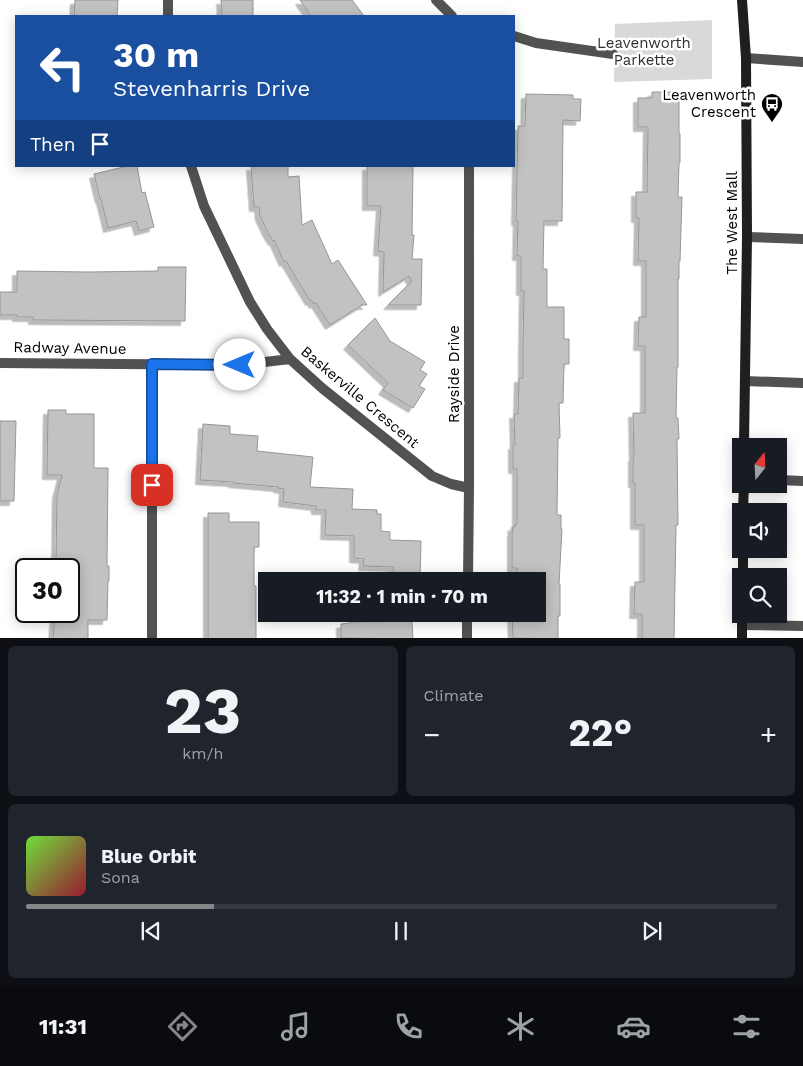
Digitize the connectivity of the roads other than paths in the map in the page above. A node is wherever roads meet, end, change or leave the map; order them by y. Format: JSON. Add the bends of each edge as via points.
{"nodes":[{"id":1,"x":168,"y":0,"type":"edge"},
{"id":2,"x":436,"y":0,"type":"edge"},
{"id":3,"x":742,"y":0,"type":"edge"},
{"id":4,"x":168,"y":15,"type":"edge"},
{"id":5,"x":451,"y":15,"type":"edge"},
{"id":6,"x":515,"y":36,"type":"edge"},
{"id":7,"x":613,"y":54,"type":"dead end"},
{"id":8,"x":746,"y":58,"type":"junction"},
{"id":9,"x":803,"y":62,"type":"edge"},
{"id":10,"x":192,"y":167,"type":"edge"},
{"id":11,"x":469,"y":167,"type":"edge"},
{"id":12,"x":747,"y":237,"type":"junction"},
{"id":13,"x":803,"y":239,"type":"edge"},
{"id":14,"x":290,"y":359,"type":"junction"},
{"id":15,"x":0,"y":363,"type":"edge"},
{"id":16,"x":152,"y":364,"type":"junction"},
{"id":17,"x":746,"y":381,"type":"junction"},
{"id":18,"x":803,"y":383,"type":"edge"},
{"id":19,"x":744,"y":438,"type":"edge"},
{"id":20,"x":788,"y":480,"type":"edge"},
{"id":21,"x":803,"y":481,"type":"edge"},
{"id":22,"x":469,"y":488,"type":"junction"},
{"id":23,"x":468,"y":572,"type":"edge"},
{"id":24,"x":468,"y":622,"type":"edge"},
{"id":25,"x":742,"y":625,"type":"joint"},
{"id":26,"x":803,"y":626,"type":"edge"},
{"id":27,"x":152,"y":638,"type":"edge"},
{"id":28,"x":467,"y":638,"type":"edge"},
{"id":29,"x":742,"y":638,"type":"edge"}],
"edges":[{"from":1,"to":4,"type":"street"},
{"from":2,"to":5,"type":"street"},
{"from":3,"to":8,"type":"main road","name":"The West Mall"},
{"from":6,"to":7,"type":"street","via":[[536,43]]},
{"from":8,"to":9,"type":"street"},
{"from":8,"to":12,"type":"main road","name":"The West Mall"},
{"from":10,"to":14,"type":"street","name":"Baskerville Crescent","via":[[204,206],[250,302]]},
{"from":11,"to":22,"type":"street","name":"Rayside Drive"},
{"from":12,"to":13,"type":"street"},
{"from":12,"to":17,"type":"main road","name":"The West Mall"},
{"from":14,"to":16,"type":"street","name":"Radway Avenue","via":[[240,365]]},
{"from":14,"to":22,"type":"street","name":"Baskerville Crescent","via":[[432,476]]},
{"from":15,"to":16,"type":"street","name":"Radway Avenue"},
{"from":16,"to":27,"type":"street"},
{"from":17,"to":18,"type":"street"},
{"from":17,"to":19,"type":"main road","name":"The West Mall"},
{"from":20,"to":21,"type":"street"},
{"from":22,"to":23,"type":"street","name":"Rayside Drive"},
{"from":24,"to":28,"type":"street"},
{"from":25,"to":26,"type":"street"},
{"from":25,"to":29,"type":"main road"}]}
